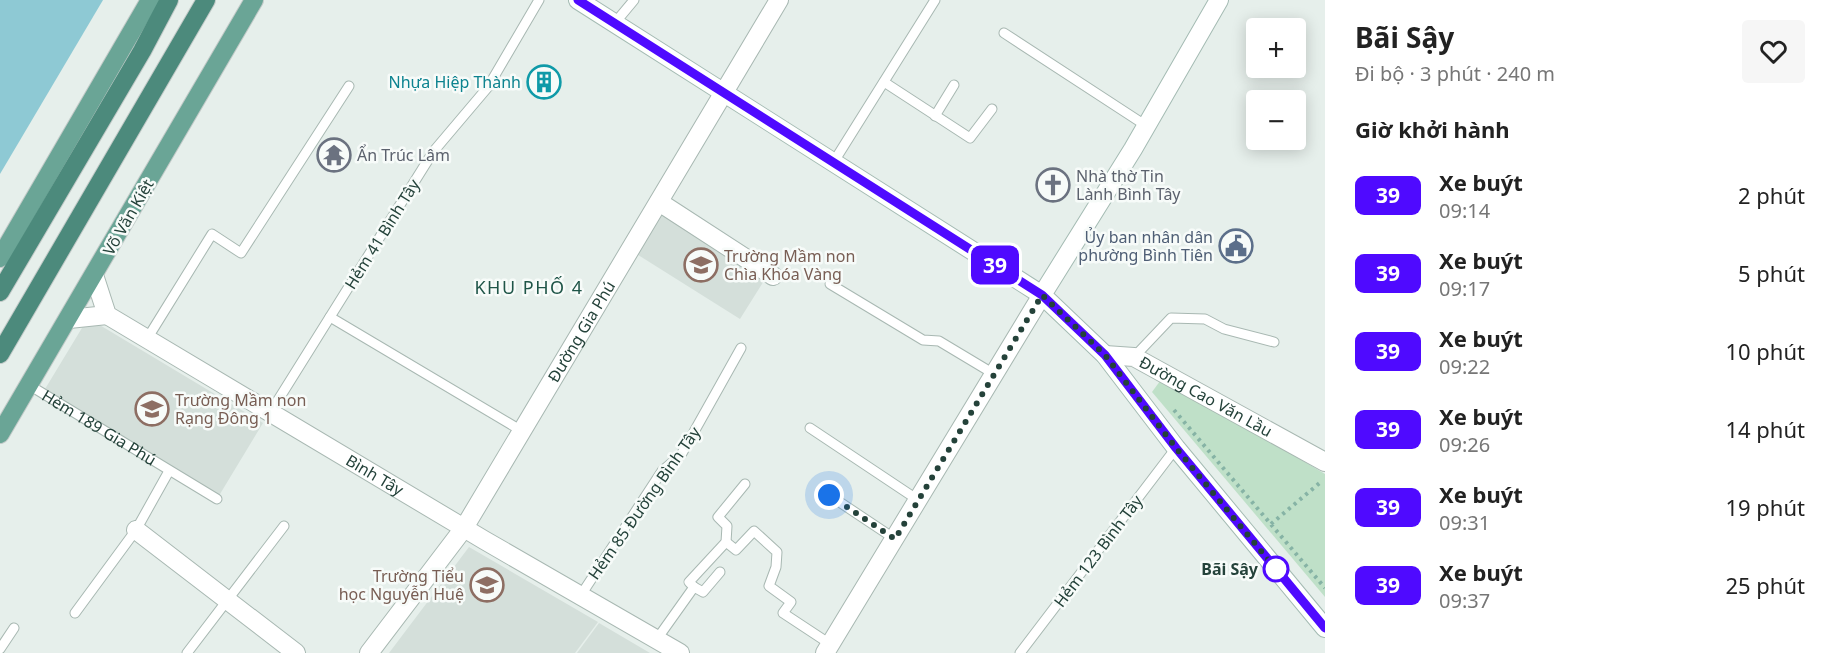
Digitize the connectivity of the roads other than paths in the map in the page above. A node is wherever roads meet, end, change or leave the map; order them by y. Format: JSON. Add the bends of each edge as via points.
{"nodes":[{"id":1,"x":150,"y":0,"type":"edge"},
{"id":2,"x":169,"y":0,"type":"edge"},
{"id":3,"x":206,"y":0,"type":"edge"},
{"id":4,"x":254,"y":0,"type":"edge"},
{"id":5,"x":539,"y":0,"type":"edge"},
{"id":6,"x":634,"y":0,"type":"edge"},
{"id":7,"x":779,"y":0,"type":"edge"},
{"id":8,"x":935,"y":0,"type":"edge"},
{"id":9,"x":1219,"y":0,"type":"edge"},
{"id":10,"x":589,"y":3,"type":"edge"},
{"id":11,"x":614,"y":24,"type":"junction"},
{"id":12,"x":1004,"y":33,"type":"dead end"},
{"id":13,"x":884,"y":82,"type":"junction"},
{"id":14,"x":954,"y":85,"type":"dead end"},
{"id":15,"x":349,"y":86,"type":"dead end"},
{"id":16,"x":724,"y":93,"type":"junction"},
{"id":17,"x":992,"y":109,"type":"dead end"},
{"id":18,"x":935,"y":116,"type":"junction"},
{"id":19,"x":1145,"y":125,"type":"junction"},
{"id":20,"x":833,"y":163,"type":"junction"},
{"id":21,"x":659,"y":202,"type":"junction"},
{"id":22,"x":0,"y":258,"type":"edge"},
{"id":23,"x":94,"y":276,"type":"junction"},
{"id":24,"x":773,"y":276,"type":"dead end"},
{"id":25,"x":830,"y":284,"type":"dead end"},
{"id":26,"x":0,"y":292,"type":"edge"},
{"id":27,"x":1042,"y":295,"type":"junction"},
{"id":28,"x":107,"y":315,"type":"junction"},
{"id":29,"x":330,"y":316,"type":"junction"},
{"id":30,"x":69,"y":319,"type":"junction"},
{"id":31,"x":147,"y":339,"type":"junction"},
{"id":32,"x":1274,"y":342,"type":"dead end"},
{"id":33,"x":741,"y":348,"type":"dead end"},
{"id":34,"x":0,"y":354,"type":"edge"},
{"id":35,"x":1105,"y":355,"type":"junction"},
{"id":36,"x":1134,"y":357,"type":"junction"},
{"id":37,"x":994,"y":374,"type":"junction"},
{"id":38,"x":29,"y":385,"type":"junction"},
{"id":39,"x":270,"y":413,"type":"junction"},
{"id":40,"x":810,"y":428,"type":"dead end"},
{"id":41,"x":522,"y":432,"type":"junction"},
{"id":42,"x":0,"y":434,"type":"edge"},
{"id":43,"x":1176,"y":448,"type":"junction"},
{"id":44,"x":1320,"y":467,"type":"edge"},
{"id":45,"x":170,"y":471,"type":"junction"},
{"id":46,"x":745,"y":484,"type":"dead end"},
{"id":47,"x":829,"y":495,"type":"dead end"},
{"id":48,"x":217,"y":499,"type":"dead end"},
{"id":49,"x":918,"y":500,"type":"junction"},
{"id":50,"x":284,"y":526,"type":"dead end"},
{"id":51,"x":464,"y":528,"type":"junction"},
{"id":52,"x":136,"y":530,"type":"junction"},
{"id":53,"x":895,"y":539,"type":"junction"},
{"id":54,"x":726,"y":542,"type":"junction"},
{"id":55,"x":720,"y":572,"type":"dead end"},
{"id":56,"x":770,"y":586,"type":"junction"},
{"id":57,"x":694,"y":587,"type":"junction"},
{"id":58,"x":762,"y":594,"type":"dead end"},
{"id":59,"x":581,"y":595,"type":"junction"},
{"id":60,"x":228,"y":600,"type":"junction"},
{"id":61,"x":75,"y":613,"type":"dead end"},
{"id":62,"x":14,"y":628,"type":"dead end"},
{"id":63,"x":1325,"y":628,"type":"edge"},
{"id":64,"x":657,"y":639,"type":"junction"},
{"id":65,"x":0,"y":649,"type":"edge"},
{"id":66,"x":827,"y":649,"type":"edge"},
{"id":67,"x":187,"y":653,"type":"edge"},
{"id":68,"x":296,"y":653,"type":"edge"},
{"id":69,"x":369,"y":653,"type":"edge"},
{"id":70,"x":681,"y":653,"type":"edge"},
{"id":71,"x":1020,"y":653,"type":"edge"}],
"edges":[{"from":1,"to":22,"type":"main road"},
{"from":2,"to":26,"type":"highway"},
{"from":3,"to":34,"type":"highway"},
{"from":4,"to":23,"type":"main road","name":"Võ Văn Kiệt"},
{"from":5,"to":29,"type":"lane","name":"Hẻm 41 Bình Tây","via":[[488,87],[434,152]]},
{"from":6,"to":11,"type":"lane"},
{"from":7,"to":16,"type":"street","name":"Đường Gia Phú"},
{"from":8,"to":13,"type":"lane"},
{"from":9,"to":19,"type":"street"},
{"from":10,"to":11,"type":"street"},
{"from":11,"to":16,"type":"street"},
{"from":12,"to":19,"type":"lane"},
{"from":13,"to":18,"type":"lane"},
{"from":13,"to":20,"type":"lane"},
{"from":14,"to":18,"type":"lane"},
{"from":15,"to":31,"type":"lane","via":[[241,253],[212,234]]},
{"from":16,"to":20,"type":"street"},
{"from":16,"to":21,"type":"street","name":"Đường Gia Phú"},
{"from":17,"to":18,"type":"lane","via":[[970,138]]},
{"from":19,"to":27,"type":"street"},
{"from":20,"to":27,"type":"street"},
{"from":21,"to":24,"type":"street"},
{"from":21,"to":41,"type":"street","name":"Đường Gia Phú"},
{"from":23,"to":28,"type":"street"},
{"from":23,"to":30,"type":"main road","name":"Võ Văn Kiệt"},
{"from":25,"to":37,"type":"lane","via":[[923,340],[939,341]]},
{"from":27,"to":35,"type":"street"},
{"from":27,"to":37,"type":"street"},
{"from":28,"to":30,"type":"street"},
{"from":28,"to":31,"type":"street","name":"Bình Tây"},
{"from":29,"to":39,"type":"lane","name":"Hẻm 41 Bình Tây"},
{"from":29,"to":41,"type":"lane"},
{"from":30,"to":38,"type":"main road","name":"Võ Văn Kiệt"},
{"from":31,"to":39,"type":"street","name":"Bình Tây"},
{"from":32,"to":36,"type":"lane","via":[[1224,329],[1205,319],[1171,318]]},
{"from":33,"to":59,"type":"lane","name":"Hẻm 85 Đường Bình Tây","via":[[681,455],[662,471]]},
{"from":35,"to":36,"type":"street","name":"Đường Cao Văn Lầu"},
{"from":35,"to":43,"type":"street"},
{"from":36,"to":44,"type":"street","name":"Đường Cao Văn Lầu"},
{"from":37,"to":49,"type":"street"},
{"from":38,"to":42,"type":"main road","name":"Võ Văn Kiệt"},
{"from":38,"to":45,"type":"lane","name":"Hẻm 189 Gia Phú"},
{"from":39,"to":51,"type":"street","name":"Bình Tây"},
{"from":40,"to":49,"type":"lane"},
{"from":41,"to":51,"type":"street","name":"Đường Gia Phú"},
{"from":43,"to":63,"type":"street"},
{"from":43,"to":71,"type":"lane","name":"Hẻm 123 Bình Tây"},
{"from":45,"to":48,"type":"lane","name":"Hẻm 189 Gia Phú"},
{"from":45,"to":52,"type":"lane","name":"Hẻm 189 Gia Phú"},
{"from":46,"to":54,"type":"lane","via":[[718,517],[727,526]]},
{"from":47,"to":53,"type":"lane"},
{"from":49,"to":53,"type":"street"},
{"from":50,"to":60,"type":"lane"},
{"from":51,"to":59,"type":"street","name":"Bình Tây"},
{"from":51,"to":69,"type":"street","name":"Đường Gia Phú"},
{"from":52,"to":60,"type":"street"},
{"from":52,"to":61,"type":"lane","name":"Hẻm 189 Gia Phú"},
{"from":53,"to":66,"type":"street"},
{"from":54,"to":56,"type":"lane","via":[[736,550],[754,531],[777,552]]},
{"from":54,"to":57,"type":"lane","via":[[689,582]]},
{"from":55,"to":57,"type":"lane","via":[[703,592]]},
{"from":56,"to":58,"type":"lane"},
{"from":56,"to":66,"type":"lane","via":[[791,602],[783,612]]},
{"from":57,"to":64,"type":"lane"},
{"from":59,"to":64,"type":"street","name":"Bình Tây"},
{"from":60,"to":67,"type":"lane"},
{"from":60,"to":68,"type":"street"},
{"from":62,"to":65,"type":"lane"},
{"from":64,"to":70,"type":"street","name":"Bình Tây"}]}
